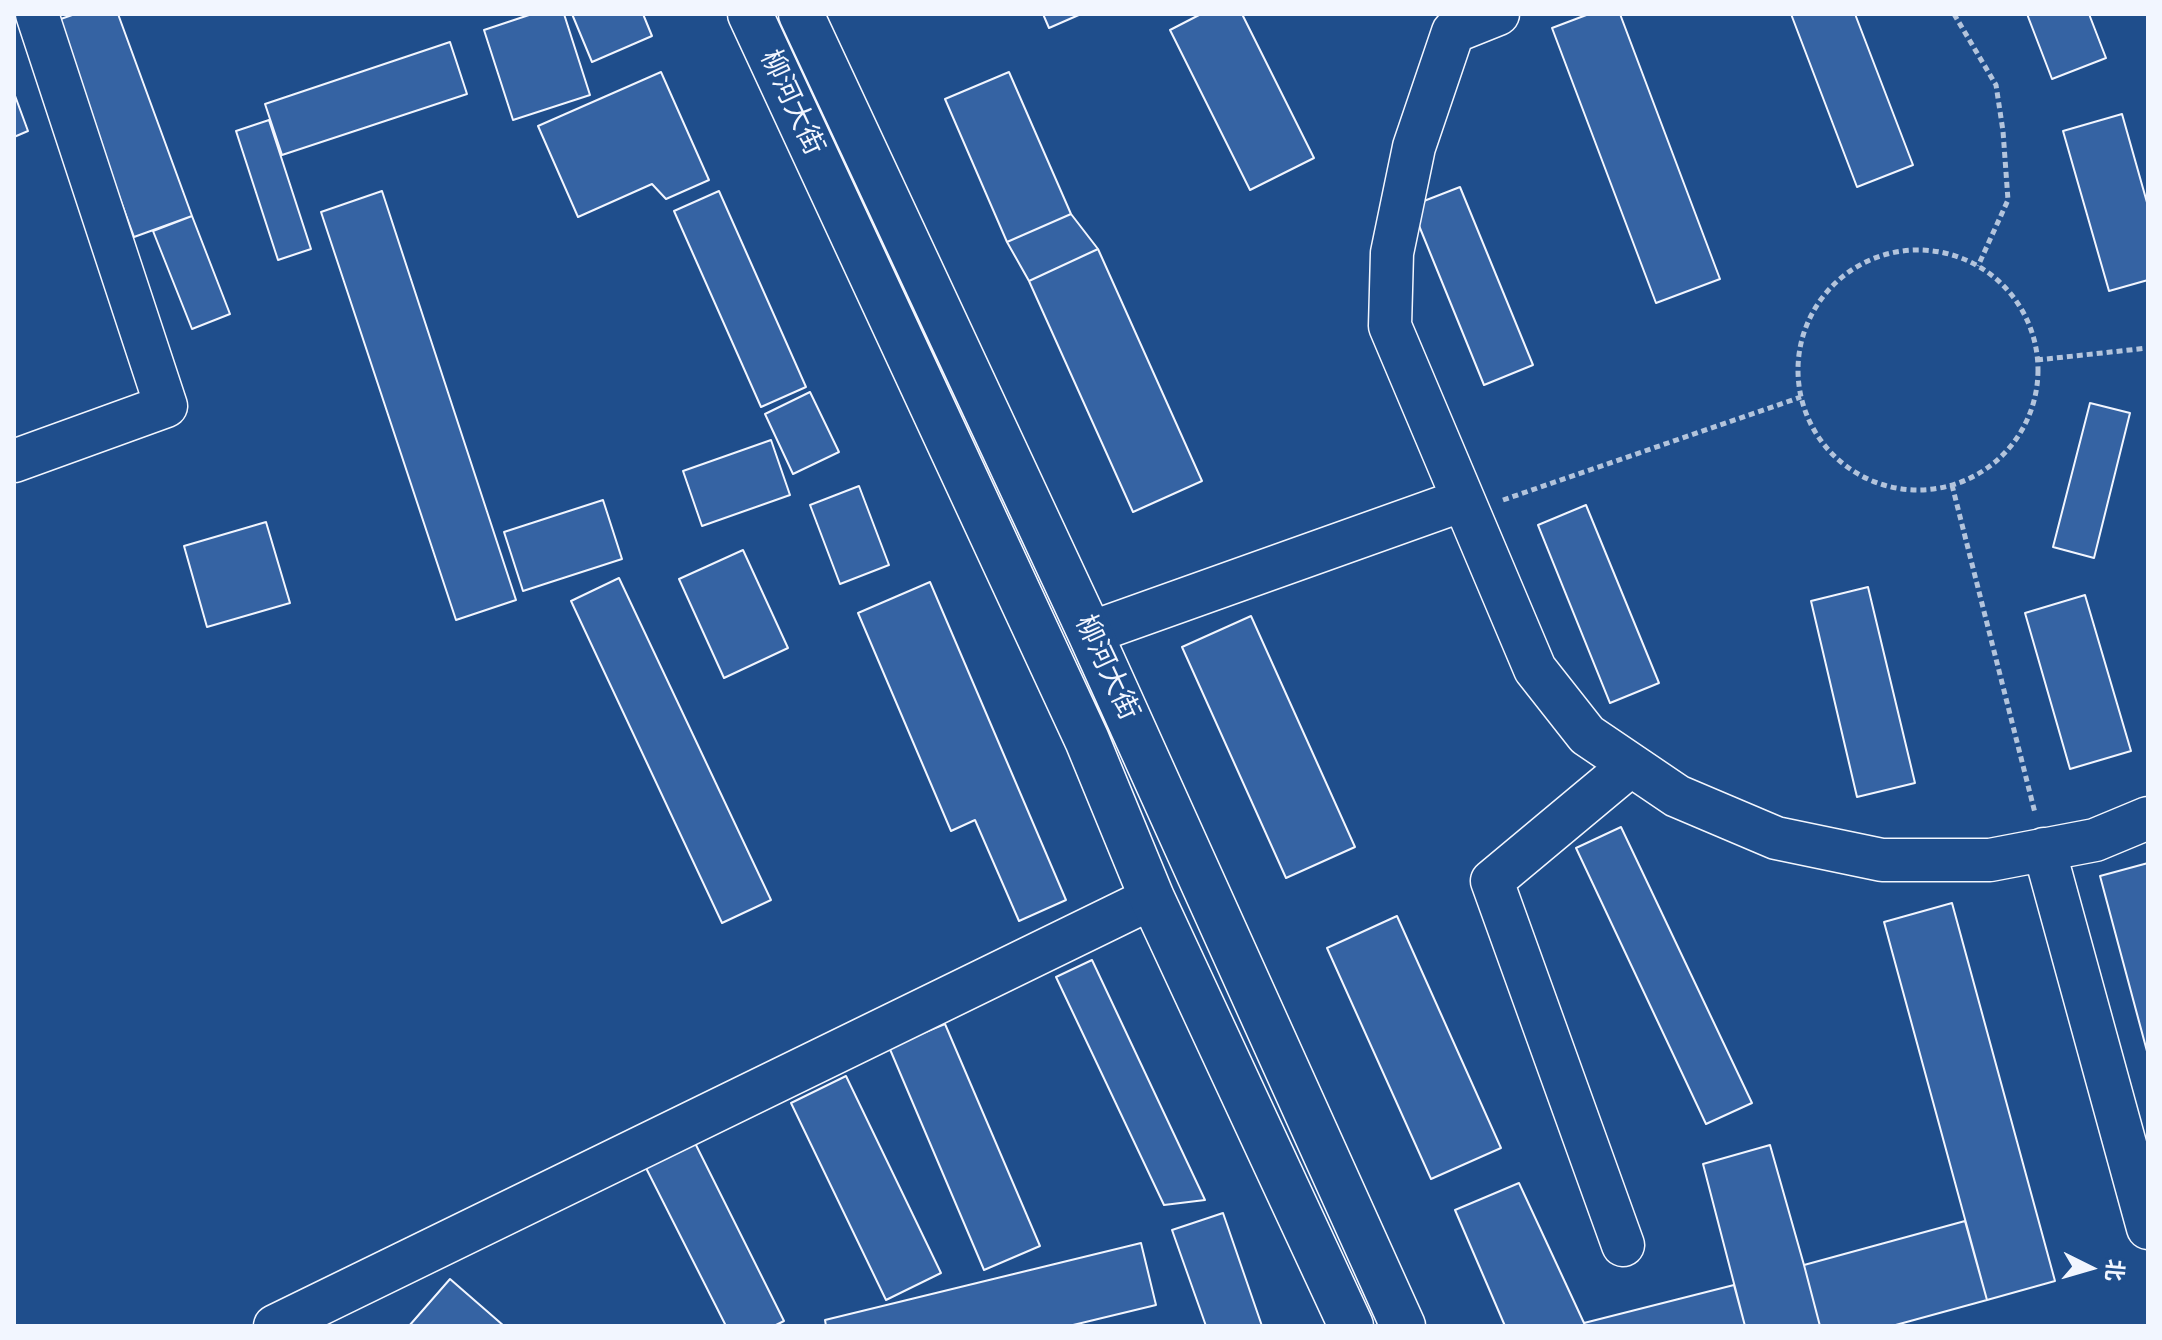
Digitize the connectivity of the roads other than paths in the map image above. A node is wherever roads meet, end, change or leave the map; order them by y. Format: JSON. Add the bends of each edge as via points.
{"nodes":[{"id":1,"x":37,"y":14,"type":"edge"},
{"id":2,"x":750,"y":14,"type":"edge"},
{"id":3,"x":801,"y":14,"type":"edge"},
{"id":4,"x":1498,"y":14,"type":"edge"},
{"id":5,"x":14,"y":461,"type":"edge"},
{"id":6,"x":1466,"y":506,"type":"junction"},
{"id":7,"x":1090,"y":633,"type":"junction"},
{"id":8,"x":1631,"y":765,"type":"junction"},
{"id":9,"x":2148,"y":818,"type":"edge"},
{"id":10,"x":2044,"y":849,"type":"junction"},
{"id":11,"x":1152,"y":898,"type":"junction"},
{"id":12,"x":2148,"y":1228,"type":"edge"},
{"id":13,"x":1623,"y":1245,"type":"dead end"},
{"id":14,"x":275,"y":1326,"type":"edge"},
{"id":15,"x":1351,"y":1326,"type":"edge"},
{"id":16,"x":1403,"y":1326,"type":"edge"}],
"edges":[{"from":1,"to":5,"type":"street","via":[[166,406]]},
{"from":2,"to":11,"type":"main road","name":"柳河大街","via":[[1087,740]]},
{"from":3,"to":7,"type":"main road","name":"柳河大街"},
{"from":4,"to":6,"type":"street","via":[[1453,32],[1414,147],[1392,253],[1390,326]]},
{"from":6,"to":7,"type":"street"},
{"from":6,"to":8,"type":"street","via":[[1535,669],[1587,735]]},
{"from":7,"to":16,"type":"main road","name":"柳河大街"},
{"from":8,"to":10,"type":"street","via":[[1677,796],[1776,838],[1882,860],[1990,860]]},
{"from":8,"to":13,"type":"street","via":[[1492,881]]},
{"from":9,"to":10,"type":"street","via":[[2095,840]]},
{"from":10,"to":12,"type":"street"},
{"from":11,"to":14,"type":"street"},
{"from":11,"to":15,"type":"main road","name":"柳河大街"}]}
